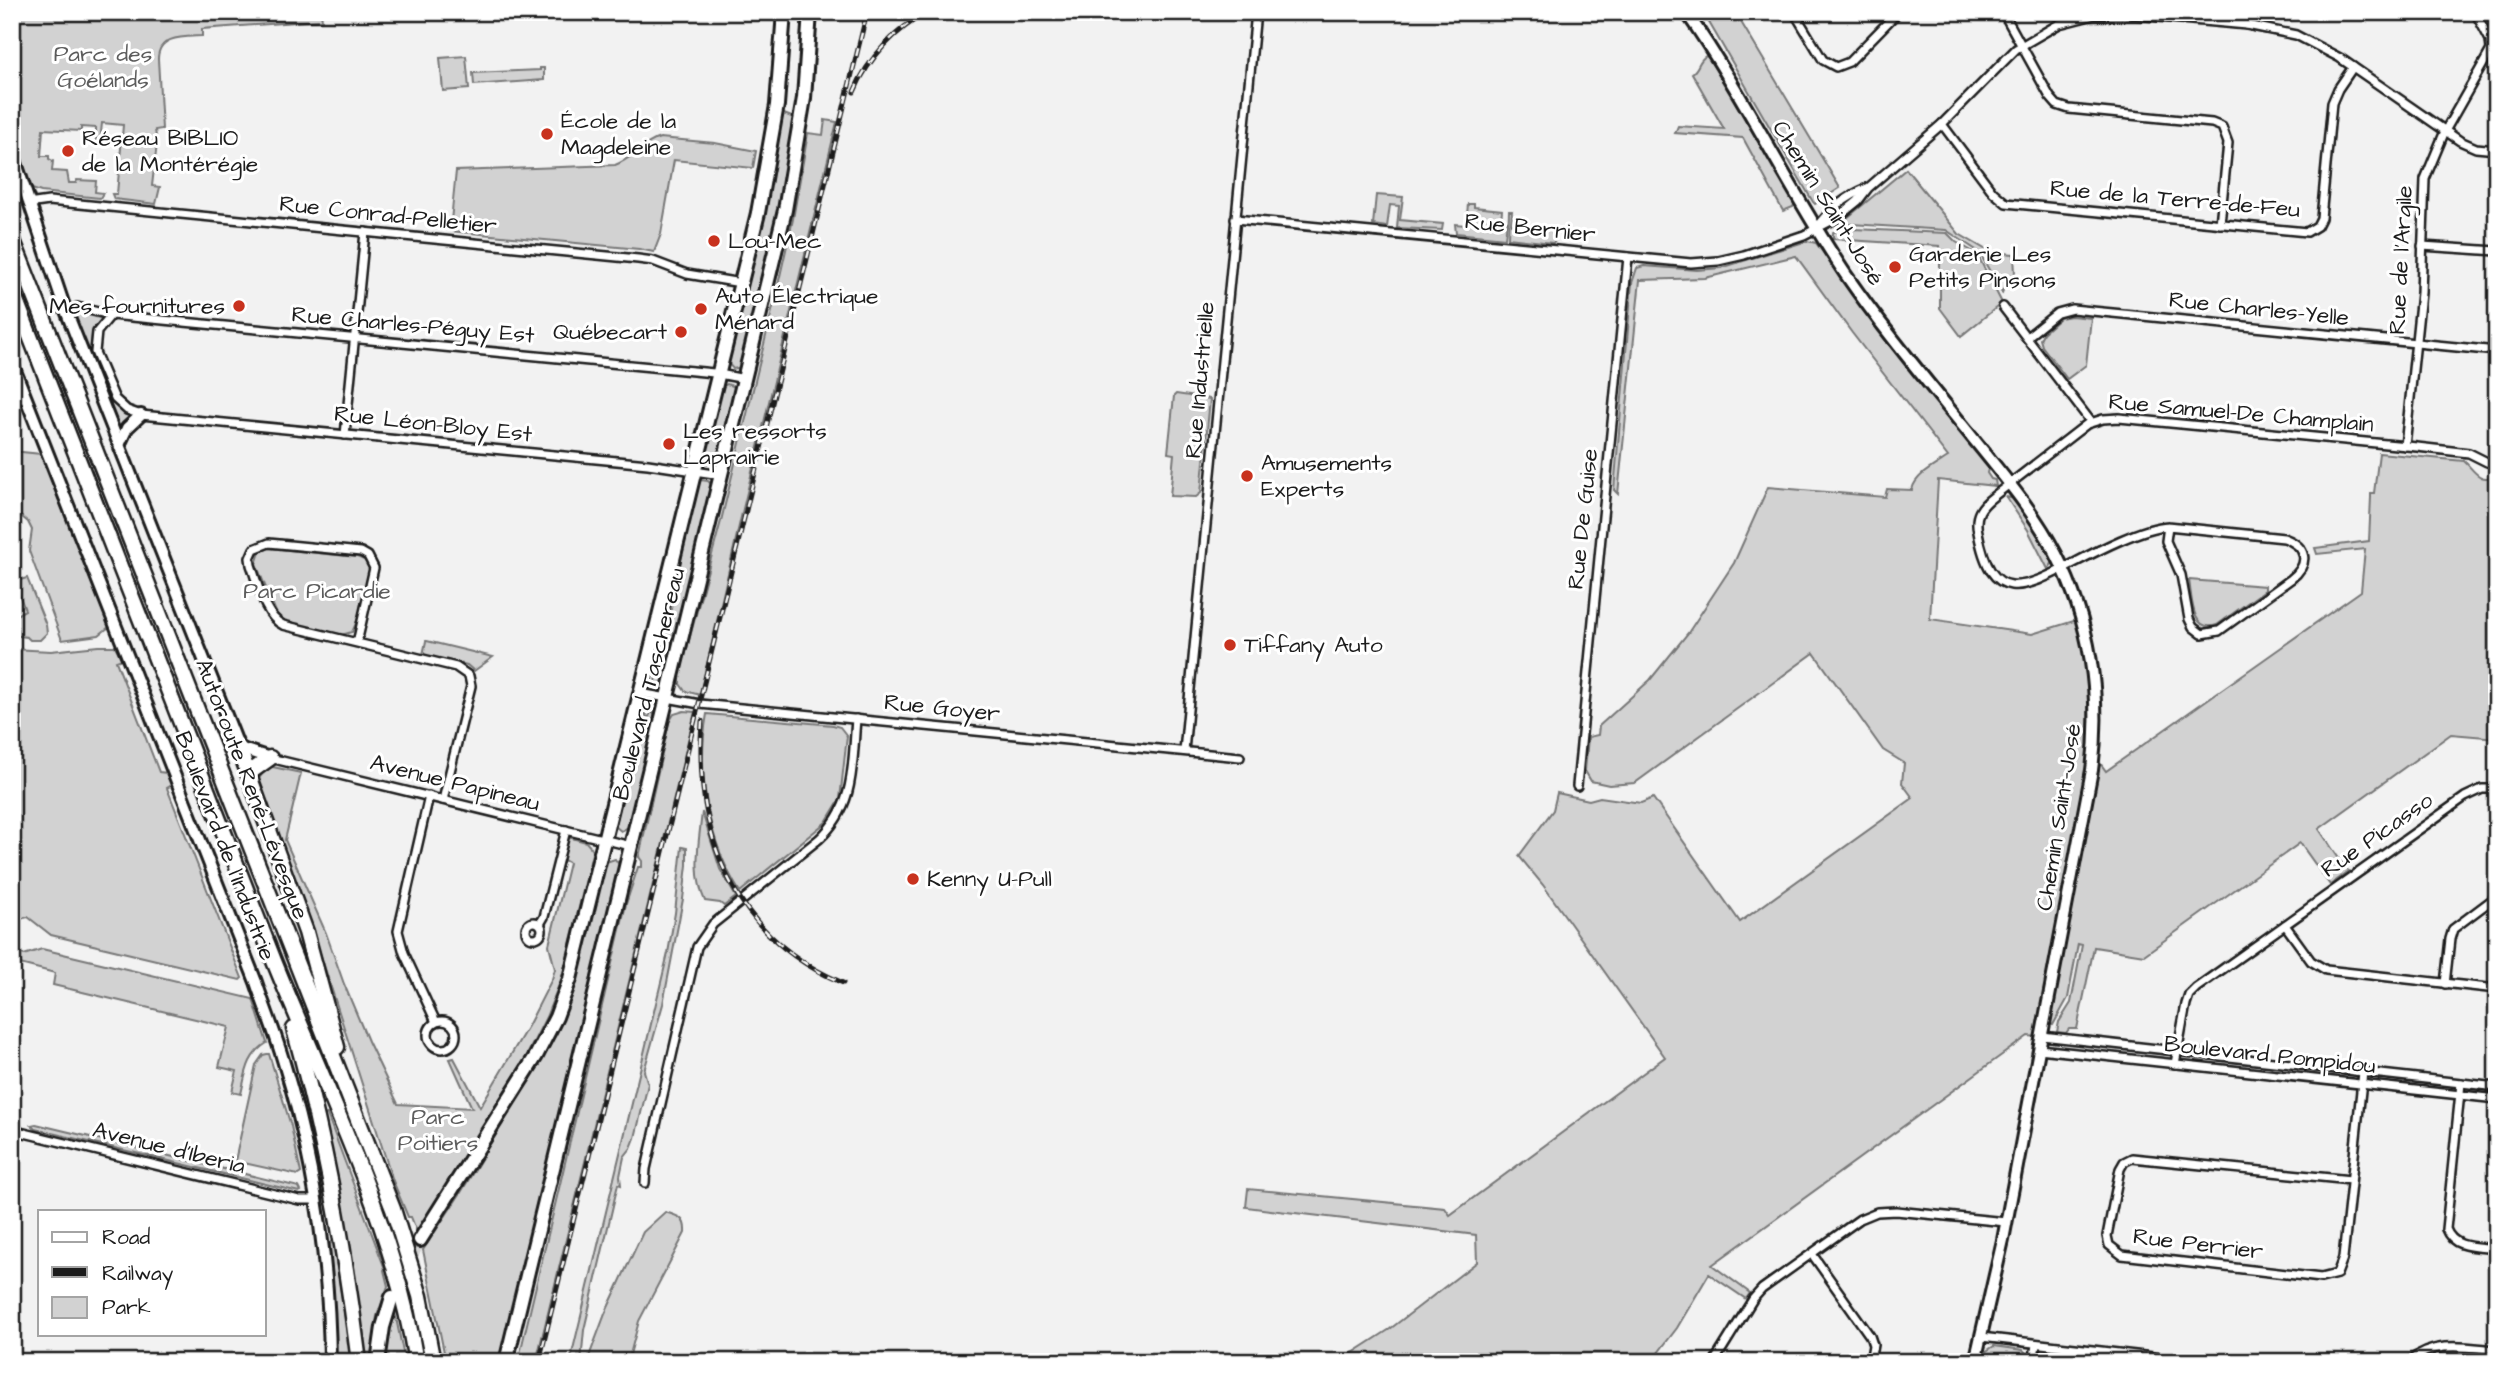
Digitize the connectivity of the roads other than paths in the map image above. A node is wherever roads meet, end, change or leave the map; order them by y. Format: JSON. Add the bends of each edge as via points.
{"nodes":[{"id":1,"x":784,"y":12,"type":"edge"},
{"id":2,"x":810,"y":12,"type":"edge"},
{"id":3,"x":1256,"y":12,"type":"edge"},
{"id":4,"x":1686,"y":12,"type":"edge"},
{"id":5,"x":1794,"y":12,"type":"edge"},
{"id":6,"x":1898,"y":12,"type":"edge"},
{"id":7,"x":2003,"y":12,"type":"edge"},
{"id":8,"x":2248,"y":12,"type":"edge"},
{"id":9,"x":2475,"y":12,"type":"edge"},
{"id":10,"x":2101,"y":13,"type":"edge"},
{"id":11,"x":2247,"y":25,"type":"junction"},
{"id":12,"x":2021,"y":45,"type":"junction"},
{"id":13,"x":2353,"y":67,"type":"junction"},
{"id":14,"x":776,"y":105,"type":"junction"},
{"id":15,"x":802,"y":108,"type":"junction"},
{"id":16,"x":1942,"y":124,"type":"junction"},
{"id":17,"x":2445,"y":131,"type":"junction"},
{"id":18,"x":2497,"y":150,"type":"edge"},
{"id":19,"x":12,"y":151,"type":"edge"},
{"id":20,"x":29,"y":204,"type":"junction"},
{"id":21,"x":1235,"y":219,"type":"junction"},
{"id":22,"x":2220,"y":224,"type":"junction"},
{"id":23,"x":1816,"y":228,"type":"junction"},
{"id":24,"x":365,"y":232,"type":"junction"},
{"id":25,"x":12,"y":237,"type":"edge"},
{"id":26,"x":2422,"y":246,"type":"junction"},
{"id":27,"x":2497,"y":251,"type":"edge"},
{"id":28,"x":1628,"y":257,"type":"junction"},
{"id":29,"x":741,"y":283,"type":"junction"},
{"id":30,"x":12,"y":290,"type":"edge"},
{"id":31,"x":63,"y":303,"type":"junction"},
{"id":32,"x":77,"y":307,"type":"joint"},
{"id":33,"x":2003,"y":307,"type":"dead end"},
{"id":34,"x":111,"y":316,"type":"junction"},
{"id":35,"x":2027,"y":337,"type":"junction"},
{"id":36,"x":355,"y":339,"type":"junction"},
{"id":37,"x":2416,"y":344,"type":"junction"},
{"id":38,"x":2497,"y":351,"type":"edge"},
{"id":39,"x":12,"y":363,"type":"edge"},
{"id":40,"x":719,"y":374,"type":"junction"},
{"id":41,"x":745,"y":379,"type":"junction"},
{"id":42,"x":26,"y":398,"type":"junction"},
{"id":43,"x":12,"y":401,"type":"edge"},
{"id":44,"x":141,"y":415,"type":"junction"},
{"id":45,"x":2091,"y":422,"type":"junction"},
{"id":46,"x":345,"y":435,"type":"junction"},
{"id":47,"x":120,"y":443,"type":"junction"},
{"id":48,"x":2405,"y":446,"type":"junction"},
{"id":49,"x":2487,"y":462,"type":"dead end"},
{"id":50,"x":695,"y":470,"type":"junction"},
{"id":51,"x":721,"y":475,"type":"junction"},
{"id":52,"x":2010,"y":484,"type":"junction"},
{"id":53,"x":2168,"y":526,"type":"junction"},
{"id":54,"x":2063,"y":569,"type":"junction"},
{"id":55,"x":357,"y":643,"type":"junction"},
{"id":56,"x":640,"y":693,"type":"junction"},
{"id":57,"x":667,"y":699,"type":"junction"},
{"id":58,"x":856,"y":719,"type":"junction"},
{"id":59,"x":239,"y":748,"type":"junction"},
{"id":60,"x":1184,"y":751,"type":"junction"},
{"id":61,"x":1240,"y":757,"type":"dead end"},
{"id":62,"x":270,"y":758,"type":"junction"},
{"id":63,"x":248,"y":773,"type":"junction"},
{"id":64,"x":1577,"y":786,"type":"dead end"},
{"id":65,"x":2497,"y":789,"type":"edge"},
{"id":66,"x":429,"y":796,"type":"junction"},
{"id":67,"x":443,"y":800,"type":"junction"},
{"id":68,"x":566,"y":830,"type":"junction"},
{"id":69,"x":605,"y":839,"type":"junction"},
{"id":70,"x":631,"y":846,"type":"junction"},
{"id":71,"x":2497,"y":896,"type":"edge"},
{"id":72,"x":540,"y":924,"type":"dead end"},
{"id":73,"x":2285,"y":925,"type":"junction"},
{"id":74,"x":276,"y":964,"type":"junction"},
{"id":75,"x":2445,"y":984,"type":"junction"},
{"id":76,"x":2497,"y":989,"type":"edge"},
{"id":77,"x":436,"y":1022,"type":"junction"},
{"id":78,"x":2042,"y":1036,"type":"junction"},
{"id":79,"x":2039,"y":1049,"type":"junction"},
{"id":80,"x":2176,"y":1051,"type":"junction"},
{"id":81,"x":2175,"y":1064,"type":"junction"},
{"id":82,"x":2363,"y":1072,"type":"junction"},
{"id":83,"x":2462,"y":1083,"type":"junction"},
{"id":84,"x":2361,"y":1084,"type":"junction"},
{"id":85,"x":2497,"y":1087,"type":"edge"},
{"id":86,"x":2460,"y":1096,"type":"junction"},
{"id":87,"x":350,"y":1099,"type":"junction"},
{"id":88,"x":2497,"y":1100,"type":"edge"},
{"id":89,"x":12,"y":1130,"type":"edge"},
{"id":90,"x":2351,"y":1180,"type":"junction"},
{"id":91,"x":645,"y":1183,"type":"dead end"},
{"id":92,"x":317,"y":1200,"type":"junction"},
{"id":93,"x":2006,"y":1222,"type":"junction"},
{"id":94,"x":421,"y":1240,"type":"tunnel mouth"},
{"id":95,"x":2497,"y":1248,"type":"edge"},
{"id":96,"x":1812,"y":1254,"type":"junction"},
{"id":97,"x":392,"y":1297,"type":"tunnel mouth"},
{"id":98,"x":1981,"y":1337,"type":"junction"},
{"id":99,"x":2036,"y":1345,"type":"junction"},
{"id":100,"x":2497,"y":1350,"type":"edge"},
{"id":101,"x":330,"y":1362,"type":"edge"},
{"id":102,"x":359,"y":1362,"type":"edge"},
{"id":103,"x":378,"y":1362,"type":"edge"},
{"id":104,"x":416,"y":1362,"type":"edge"},
{"id":105,"x":433,"y":1362,"type":"edge"},
{"id":106,"x":506,"y":1362,"type":"edge"},
{"id":107,"x":1714,"y":1362,"type":"edge"},
{"id":108,"x":1870,"y":1362,"type":"edge"},
{"id":109,"x":1975,"y":1362,"type":"edge"},
{"id":110,"x":2033,"y":1362,"type":"edge"},
{"id":111,"x":2196,"y":1362,"type":"edge"},
{"id":112,"x":2408,"y":1362,"type":"edge"}],
"edges":[{"from":1,"to":14,"type":"main road","name":"Boulevard Taschereau"},
{"from":2,"to":15,"type":"main road","name":"Boulevard Taschereau"},
{"from":3,"to":21,"type":"street","name":"Rue Industrielle"},
{"from":4,"to":23,"type":"street","name":"Chemin Saint-José"},
{"from":5,"to":6,"type":"street","via":[[1823,60],[1836,67],[1849,62]]},
{"from":7,"to":12,"type":"street"},
{"from":8,"to":11,"type":"street"},
{"from":9,"to":17,"type":"street","name":"Rue de l'Argile","via":[[2491,50]]},
{"from":10,"to":11,"type":"street","name":"Rue Bernier"},
{"from":10,"to":12,"type":"street","name":"Rue Bernier","via":[[2059,24]]},
{"from":11,"to":13,"type":"street","name":"Rue Bernier","via":[[2304,38]]},
{"from":12,"to":16,"type":"street","name":"Rue Bernier"},
{"from":12,"to":22,"type":"street","via":[[2050,97],[2063,107],[2222,127],[2228,143]]},
{"from":13,"to":17,"type":"street","name":"Rue Bernier"},
{"from":13,"to":22,"type":"street","name":"Rue de la Terre-de-Feu","via":[[2332,103],[2317,226],[2303,232]]},
{"from":14,"to":15,"type":"main road"},
{"from":14,"to":29,"type":"main road","name":"Boulevard Taschereau"},
{"from":15,"to":41,"type":"main road","name":"Boulevard Taschereau","via":[[785,210]]},
{"from":16,"to":22,"type":"street","name":"Rue de la Terre-de-Feu","via":[[2006,203]]},
{"from":16,"to":23,"type":"street","name":"Rue Bernier","via":[[1838,218]]},
{"from":17,"to":18,"type":"street","name":"Rue Bernier","via":[[2464,143]]},
{"from":17,"to":26,"type":"street","name":"Rue de l'Argile","via":[[2425,178]]},
{"from":19,"to":20,"type":"street"},
{"from":20,"to":24,"type":"street","name":"Rue Conrad-Pelletier","via":[[48,201]]},
{"from":20,"to":31,"type":"street"},
{"from":21,"to":28,"type":"street","name":"Rue Bernier"},
{"from":21,"to":60,"type":"street","name":"Rue Industrielle"},
{"from":23,"to":28,"type":"street","name":"Rue Bernier","via":[[1718,261]]},
{"from":23,"to":52,"type":"street","name":"Chemin Saint-José","via":[[1876,317]]},
{"from":24,"to":29,"type":"street","name":"Rue Conrad-Pelletier","via":[[649,261],[687,274]]},
{"from":24,"to":36,"type":"street"},
{"from":25,"to":87,"type":"highway","name":"Autoroute René-Lévesque"},
{"from":26,"to":27,"type":"street"},
{"from":26,"to":37,"type":"street","name":"Rue de l'Argile"},
{"from":28,"to":64,"type":"street","name":"Rue De Guise"},
{"from":29,"to":40,"type":"main road","name":"Boulevard Taschereau"},
{"from":30,"to":74,"type":"highway","name":"Autoroute René-Lévesque"},
{"from":31,"to":32,"type":"street"},
{"from":31,"to":47,"type":"street"},
{"from":32,"to":34,"type":"street","name":"Rue Charles-Péguy Est"},
{"from":33,"to":35,"type":"street"},
{"from":34,"to":36,"type":"street","name":"Rue Charles-Péguy Est"},
{"from":34,"to":44,"type":"street","via":[[97,332],[95,352],[118,403]]},
{"from":35,"to":37,"type":"street","name":"Rue Charles-Yelle","via":[[2059,312],[2072,309]]},
{"from":35,"to":45,"type":"street"},
{"from":36,"to":40,"type":"street","name":"Rue Charles-Péguy Est"},
{"from":36,"to":46,"type":"street"},
{"from":37,"to":38,"type":"street","name":"Rue Charles-Yelle"},
{"from":37,"to":48,"type":"street","name":"Rue de l'Argile"},
{"from":39,"to":42,"type":"street","name":"Boulevard de l'Industrie"},
{"from":40,"to":41,"type":"street","name":"Rue Charles-Péguy Est"},
{"from":40,"to":50,"type":"main road","name":"Boulevard Taschereau"},
{"from":41,"to":51,"type":"main road","name":"Boulevard Taschereau"},
{"from":42,"to":43,"type":"street"},
{"from":42,"to":92,"type":"street","name":"Boulevard de l'Industrie","via":[[265,1009],[296,1107]]},
{"from":44,"to":46,"type":"street","name":"Rue Léon-Bloy Est"},
{"from":44,"to":47,"type":"street"},
{"from":45,"to":48,"type":"street","name":"Rue Samuel-De Champlain","via":[[2119,418]]},
{"from":45,"to":52,"type":"street","name":"Rue Samuel-De Champlain"},
{"from":46,"to":50,"type":"street","name":"Rue Léon-Bloy Est"},
{"from":47,"to":59,"type":"street"},
{"from":48,"to":49,"type":"street","name":"Rue Samuel-De Champlain","via":[[2469,453]]},
{"from":50,"to":51,"type":"street","name":"Rue Léon-Bloy Est"},
{"from":50,"to":56,"type":"main road","name":"Boulevard Taschereau"},
{"from":51,"to":57,"type":"main road","name":"Boulevard Taschereau"},
{"from":52,"to":54,"type":"street","name":"Chemin Saint-José"},
{"from":52,"to":54,"type":"street","name":"Rue Samuel-De Champlain","via":[[1984,504],[1978,517],[1988,568],[2003,582],[2020,586]]},
{"from":53,"to":53,"type":"street","via":[[2284,538],[2302,550],[2304,563],[2291,579],[2218,631],[2202,634],[2189,619],[2181,575],[2166,541]]},
{"from":53,"to":54,"type":"street","via":[[2151,528]]},
{"from":54,"to":78,"type":"street","name":"Chemin Saint-José","via":[[2088,644],[2095,729],[2087,802]]},
{"from":55,"to":55,"type":"street","via":[[374,568],[368,556],[269,543],[255,547],[251,565],[275,621]]},
{"from":55,"to":67,"type":"street","via":[[456,667],[469,676],[471,686]]},
{"from":56,"to":57,"type":"street","name":"Rue Goyer"},
{"from":56,"to":69,"type":"main road","name":"Boulevard Taschereau"},
{"from":57,"to":58,"type":"street","name":"Rue Goyer"},
{"from":57,"to":70,"type":"main road","name":"Boulevard Taschereau"},
{"from":58,"to":60,"type":"street","name":"Rue Goyer"},
{"from":58,"to":91,"type":"street","via":[[849,790],[834,823],[713,924],[697,947]]},
{"from":59,"to":62,"type":"street"},
{"from":59,"to":63,"type":"highway"},
{"from":60,"to":61,"type":"street","name":"Rue Goyer"},
{"from":62,"to":63,"type":"highway"},
{"from":62,"to":66,"type":"street","name":"Avenue Papineau"},
{"from":63,"to":87,"type":"highway","via":[[314,958]]},
{"from":65,"to":73,"type":"street","name":"Rue Picasso","via":[[2482,789],[2465,797]]},
{"from":66,"to":67,"type":"street","name":"Avenue Papineau"},
{"from":66,"to":77,"type":"street","via":[[397,931]]},
{"from":67,"to":68,"type":"street","name":"Avenue Papineau"},
{"from":68,"to":69,"type":"street","name":"Avenue Papineau"},
{"from":68,"to":72,"type":"street"},
{"from":69,"to":70,"type":"street","name":"Avenue Papineau"},
{"from":69,"to":94,"type":"main road","name":"Boulevard Taschereau","via":[[574,965],[556,1017]]},
{"from":70,"to":106,"type":"main road","name":"Boulevard Taschereau"},
{"from":71,"to":75,"type":"street","via":[[2453,929]]},
{"from":73,"to":75,"type":"street","via":[[2320,968]]},
{"from":73,"to":80,"type":"street","name":"Rue Picasso","via":[[2192,992]]},
{"from":74,"to":102,"type":"highway","via":[[321,1134]]},
{"from":74,"to":104,"type":"highway","name":"Autoroute René-Lévesque","via":[[382,1227]]},
{"from":75,"to":76,"type":"street"},
{"from":77,"to":77,"type":"street","via":[[429,1029],[430,1043],[448,1048],[456,1029],[449,1022]]},
{"from":78,"to":79,"type":"street","name":"Chemin Saint-José"},
{"from":78,"to":80,"type":"street","name":"Boulevard Pompidou"},
{"from":79,"to":81,"type":"street","name":"Boulevard Pompidou"},
{"from":79,"to":93,"type":"street","name":"Chemin Saint-José"},
{"from":80,"to":81,"type":"street","name":"Rue Picasso"},
{"from":80,"to":82,"type":"street","name":"Boulevard Pompidou"},
{"from":81,"to":84,"type":"street","name":"Boulevard Pompidou"},
{"from":82,"to":83,"type":"street","name":"Boulevard Pompidou"},
{"from":82,"to":84,"type":"street","name":"Rue Perrier"},
{"from":83,"to":85,"type":"street","name":"Boulevard Pompidou"},
{"from":83,"to":86,"type":"street"},
{"from":84,"to":86,"type":"street","name":"Boulevard Pompidou"},
{"from":84,"to":90,"type":"street","name":"Rue Perrier"},
{"from":86,"to":88,"type":"street","name":"Boulevard Pompidou"},
{"from":86,"to":95,"type":"street","via":[[2446,1229],[2459,1244]]},
{"from":87,"to":105,"type":"highway","name":"Autoroute René-Lévesque","via":[[412,1266]]},
{"from":89,"to":92,"type":"street","name":"Avenue d'Iberia","via":[[299,1200]]},
{"from":90,"to":90,"type":"street","name":"Rue Perrier","via":[[2342,1264],[2329,1277],[2122,1255],[2109,1245],[2120,1169],[2132,1158]]},
{"from":92,"to":101,"type":"street","name":"Boulevard de l'Industrie"},
{"from":93,"to":96,"type":"street","via":[[1886,1211],[1860,1219]]},
{"from":93,"to":98,"type":"street","name":"Chemin Saint-José"},
{"from":96,"to":107,"type":"street","via":[[1756,1295]]},
{"from":96,"to":108,"type":"street","via":[[1870,1336]]},
{"from":97,"to":103,"type":"main road"},
{"from":98,"to":99,"type":"street"},
{"from":98,"to":109,"type":"street","name":"Chemin Saint-José"},
{"from":99,"to":110,"type":"street"},
{"from":99,"to":111,"type":"street"},
{"from":100,"to":112,"type":"street","via":[[2436,1346]]}]}
